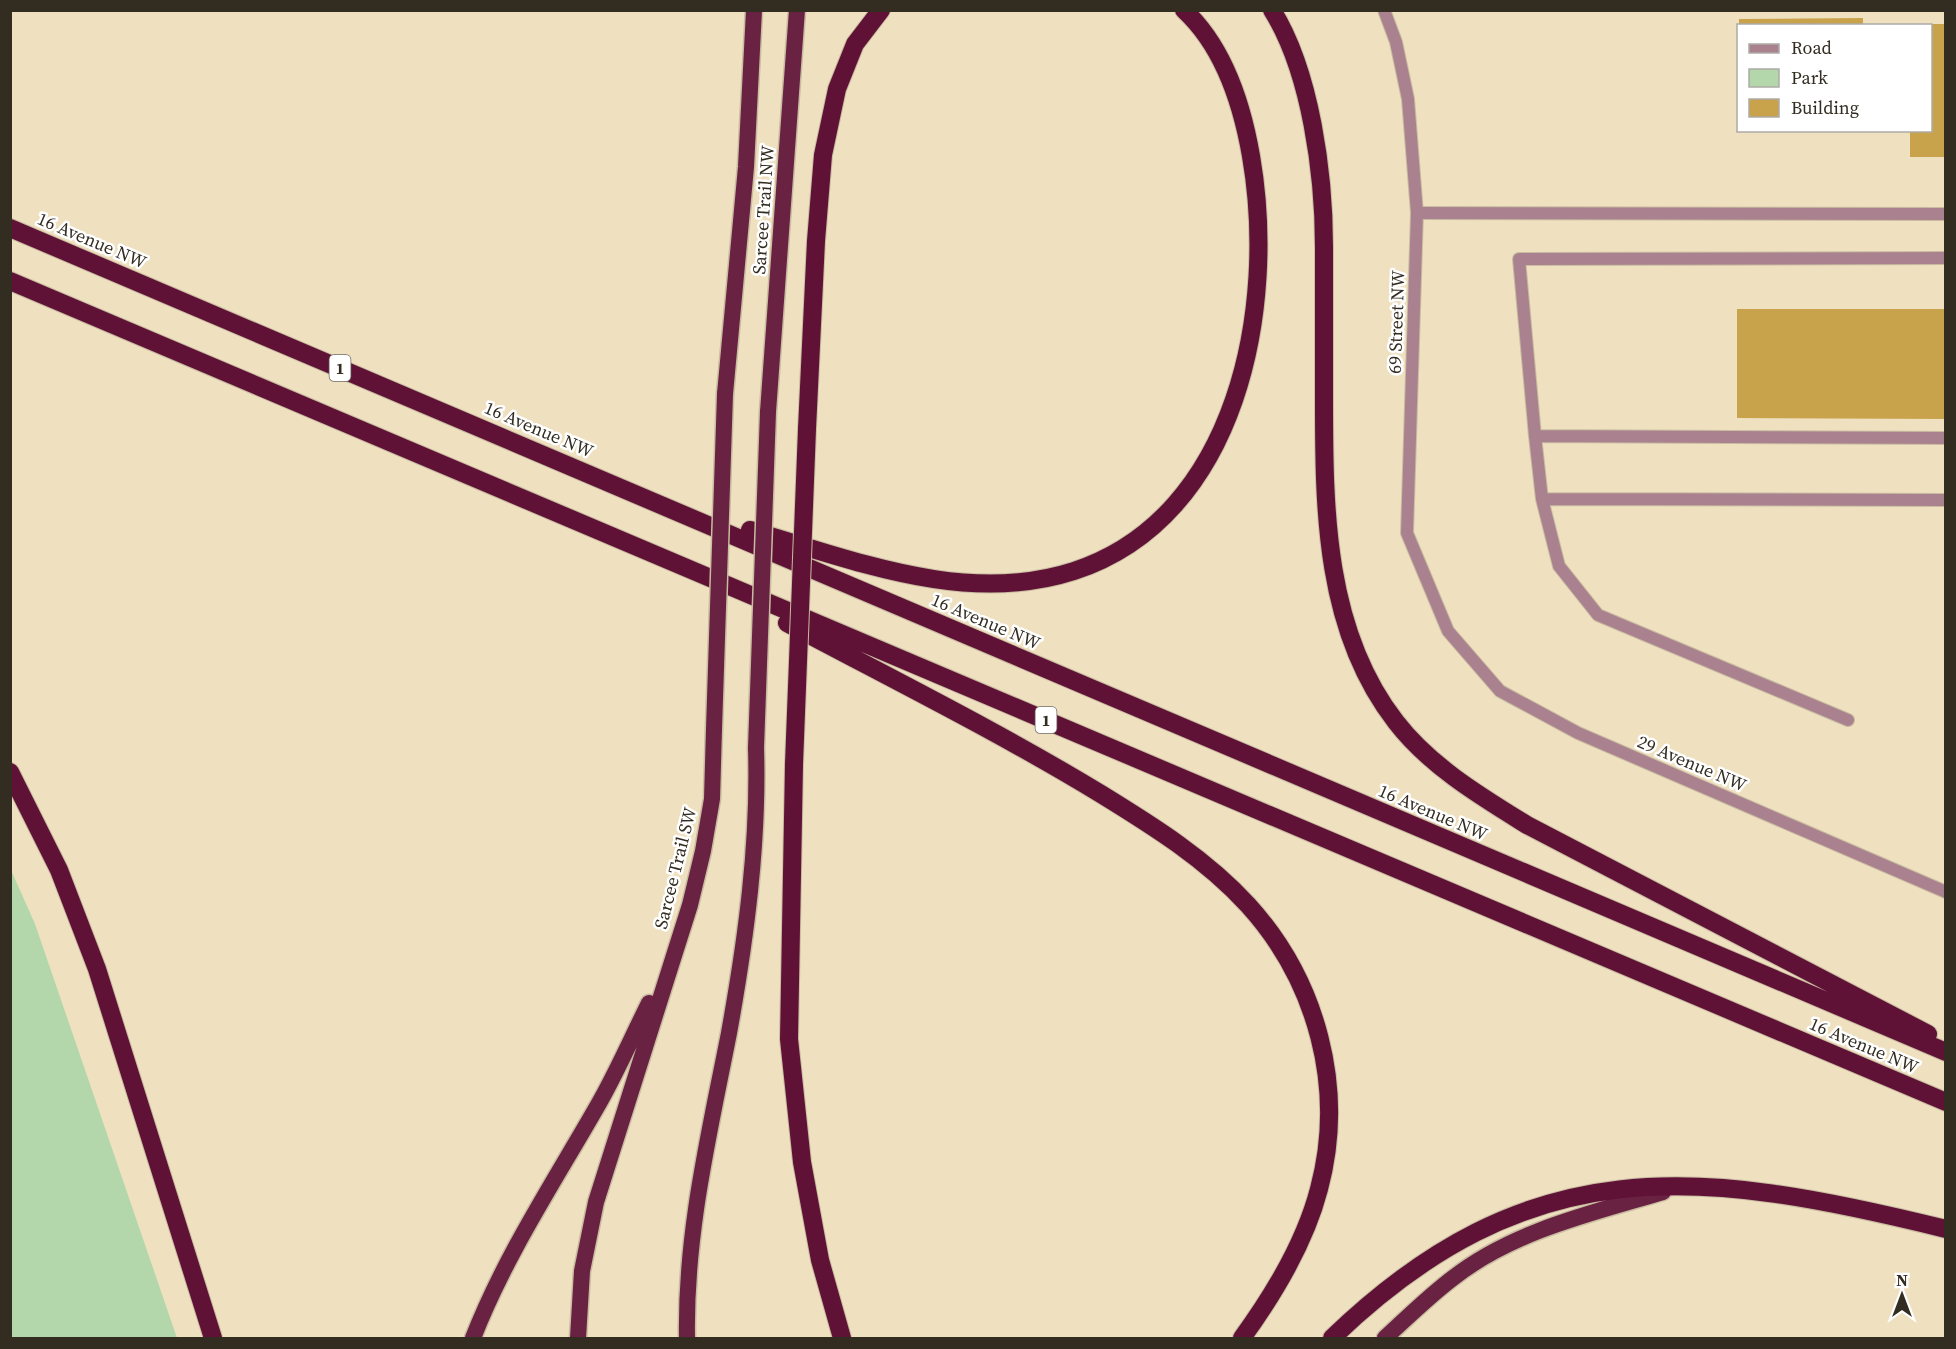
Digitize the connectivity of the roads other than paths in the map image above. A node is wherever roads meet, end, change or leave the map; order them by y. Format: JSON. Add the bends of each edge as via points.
{"nodes":[{"id":1,"x":754,"y":10,"type":"edge"},
{"id":2,"x":798,"y":10,"type":"edge"},
{"id":3,"x":881,"y":10,"type":"edge"},
{"id":4,"x":1184,"y":10,"type":"edge"},
{"id":5,"x":1272,"y":10,"type":"edge"},
{"id":6,"x":1384,"y":10,"type":"edge"},
{"id":7,"x":1417,"y":213,"type":"junction"},
{"id":8,"x":1946,"y":214,"type":"edge"},
{"id":9,"x":10,"y":228,"type":"edge"},
{"id":10,"x":1946,"y":258,"type":"edge"},
{"id":11,"x":10,"y":281,"type":"edge"},
{"id":12,"x":725,"y":394,"type":"joint"},
{"id":13,"x":1535,"y":436,"type":"junction"},
{"id":14,"x":1946,"y":438,"type":"edge"},
{"id":15,"x":1542,"y":499,"type":"junction"},
{"id":16,"x":1946,"y":500,"type":"edge"},
{"id":17,"x":670,"y":507,"type":"junction"},
{"id":18,"x":671,"y":562,"type":"junction"},
{"id":19,"x":1448,"y":631,"type":"joint"},
{"id":20,"x":1848,"y":720,"type":"dead end"},
{"id":21,"x":10,"y":772,"type":"edge"},
{"id":22,"x":1946,"y":892,"type":"edge"},
{"id":23,"x":670,"y":959,"type":"junction"},
{"id":24,"x":1946,"y":1043,"type":"edge"},
{"id":25,"x":1946,"y":1052,"type":"edge"},
{"id":26,"x":1946,"y":1102,"type":"edge"},
{"id":27,"x":1687,"y":1185,"type":"junction"},
{"id":28,"x":1946,"y":1229,"type":"edge"},
{"id":29,"x":213,"y":1338,"type":"edge"},
{"id":30,"x":473,"y":1338,"type":"edge"},
{"id":31,"x":578,"y":1338,"type":"edge"},
{"id":32,"x":687,"y":1338,"type":"edge"},
{"id":33,"x":842,"y":1338,"type":"edge"},
{"id":34,"x":1242,"y":1338,"type":"edge"},
{"id":35,"x":1332,"y":1338,"type":"edge"},
{"id":36,"x":1385,"y":1338,"type":"edge"}],
"edges":[{"from":1,"to":12,"type":"highway","name":"Sarcee Trail NW","via":[[746,167]]},
{"from":2,"to":32,"type":"highway","name":"Sarcee Trail NW","bridge":true,"via":[[768,412],[753,864],[729,1032],[692,1223]]},
{"from":3,"to":33,"type":"highway","bridge":true,"via":[[855,44],[837,89],[823,155],[794,764],[789,1039],[804,1173],[820,1260]]},
{"from":4,"to":17,"type":"highway","via":[[1212,42],[1245,122],[1259,217],[1260,262],[1250,340],[1228,416],[1194,481],[1173,507],[1110,555],[1076,570],[1043,579],[978,585],[910,576]]},
{"from":5,"to":24,"type":"highway","via":[[1294,58],[1311,118],[1319,167],[1324,211],[1328,533],[1337,593],[1351,642],[1371,685],[1396,723],[1468,789],[1527,825]]},
{"from":6,"to":7,"type":"street","name":"69 Street NW","via":[[1396,42],[1408,99]]},
{"from":7,"to":8,"type":"street"},
{"from":7,"to":19,"type":"street","name":"69 Street NW","via":[[1407,534]]},
{"from":9,"to":17,"type":"highway","name":"16 Avenue NW","number":"1"},
{"from":10,"to":13,"type":"street","via":[[1519,259]]},
{"from":11,"to":18,"type":"highway","name":"16 Avenue NW","number":"1"},
{"from":12,"to":23,"type":"highway","name":"Sarcee Trail SW","bridge":true,"via":[[712,799],[690,905]]},
{"from":13,"to":14,"type":"street"},
{"from":13,"to":15,"type":"street"},
{"from":15,"to":16,"type":"street"},
{"from":15,"to":20,"type":"street","via":[[1558,566],[1598,615]]},
{"from":17,"to":25,"type":"highway","name":"16 Avenue NW","number":"1"},
{"from":18,"to":26,"type":"highway","name":"16 Avenue NW","number":"1"},
{"from":18,"to":34,"type":"highway","via":[[1023,749],[1134,815],[1234,890],[1277,941],[1300,980],[1318,1027],[1327,1075],[1328,1130],[1319,1189],[1307,1226],[1285,1271]]},
{"from":19,"to":22,"type":"street","name":"29 Avenue NW","via":[[1500,691],[1578,733]]},
{"from":21,"to":29,"type":"highway","via":[[59,870],[98,969]]},
{"from":23,"to":30,"type":"highway","via":[[599,1103],[515,1246]]},
{"from":23,"to":31,"type":"highway","name":"Sarcee Trail SW","via":[[596,1202],[582,1271]]},
{"from":27,"to":28,"type":"highway","via":[[1791,1195]]},
{"from":27,"to":35,"type":"highway","via":[[1604,1191],[1558,1201],[1494,1224],[1416,1268],[1380,1294]]},
{"from":27,"to":36,"type":"highway","via":[[1575,1218],[1493,1253],[1453,1278]]}]}
